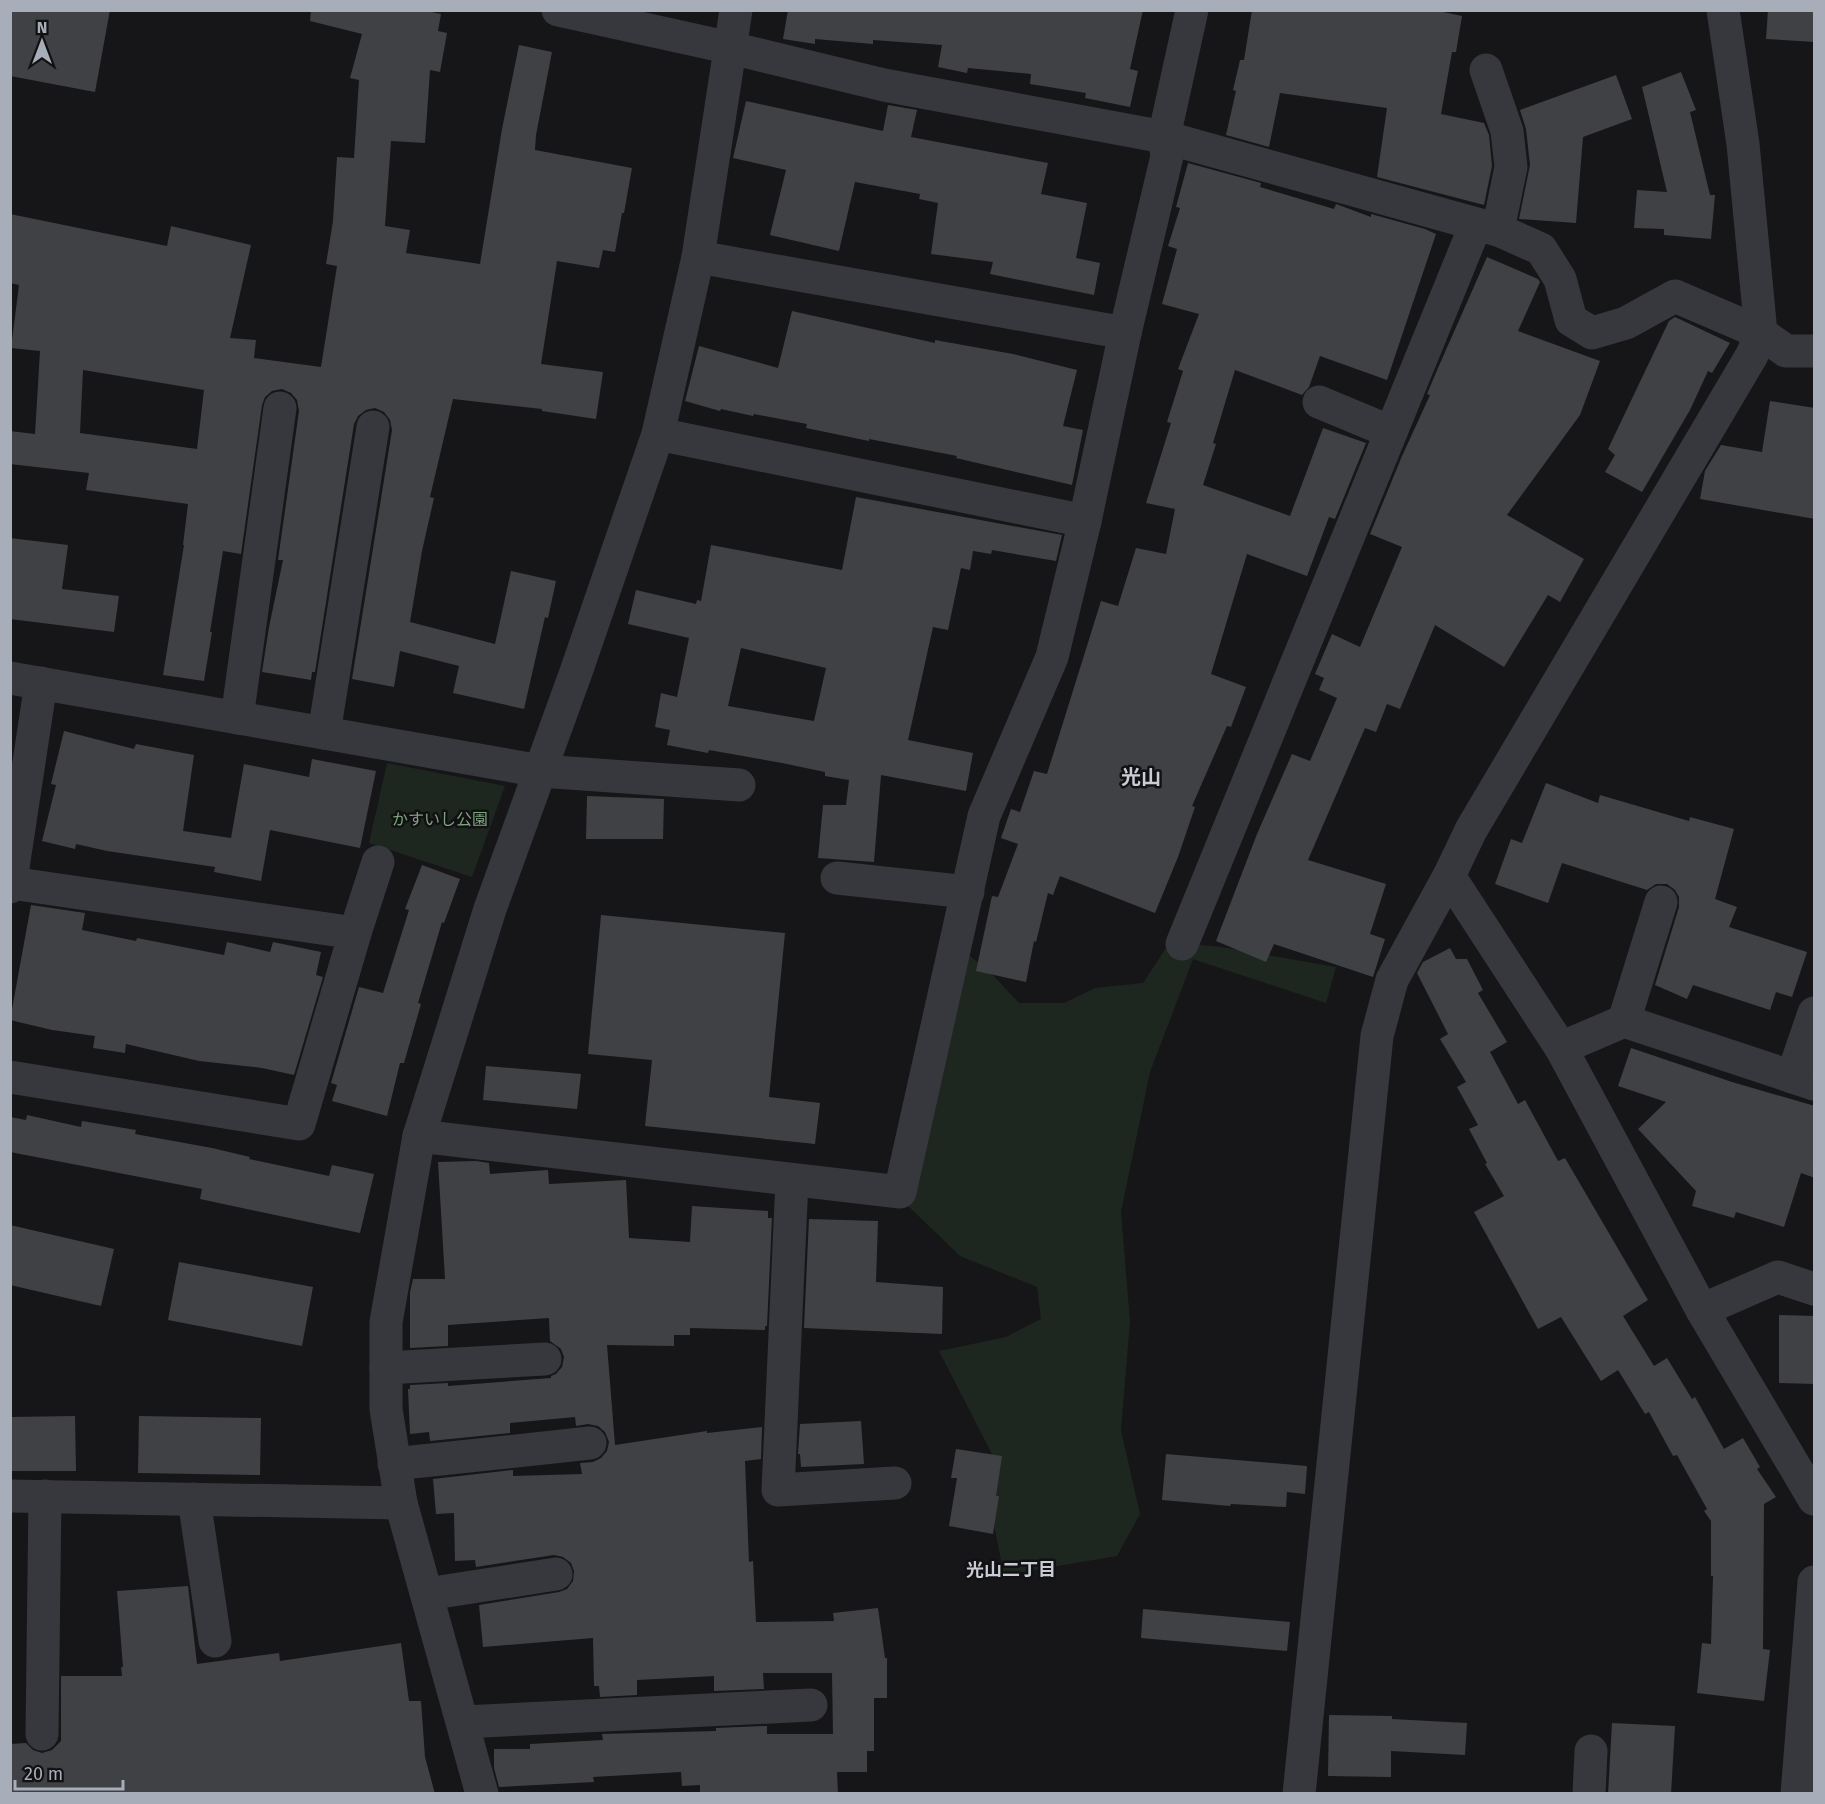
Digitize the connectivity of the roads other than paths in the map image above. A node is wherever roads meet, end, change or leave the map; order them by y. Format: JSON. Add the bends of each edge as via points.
{"nodes":[{"id":1,"x":558,"y":10,"type":"edge"},
{"id":2,"x":736,"y":10,"type":"edge"},
{"id":3,"x":1192,"y":10,"type":"edge"},
{"id":4,"x":1723,"y":10,"type":"edge"},
{"id":5,"x":731,"y":48,"type":"junction"},
{"id":6,"x":1486,"y":70,"type":"dead end"},
{"id":7,"x":1164,"y":137,"type":"junction"},
{"id":8,"x":1487,"y":227,"type":"junction"},
{"id":9,"x":698,"y":257,"type":"junction"},
{"id":10,"x":1125,"y":333,"type":"junction"},
{"id":11,"x":1761,"y":333,"type":"junction"},
{"id":12,"x":1815,"y":351,"type":"edge"},
{"id":13,"x":1319,"y":402,"type":"dead end"},
{"id":14,"x":280,"y":408,"type":"dead end"},
{"id":15,"x":373,"y":427,"type":"dead end"},
{"id":16,"x":1391,"y":432,"type":"junction"},
{"id":17,"x":658,"y":434,"type":"junction"},
{"id":18,"x":1085,"y":520,"type":"junction"},
{"id":19,"x":26,"y":681,"type":"edge"},
{"id":20,"x":237,"y":718,"type":"junction"},
{"id":21,"x":324,"y":733,"type":"junction"},
{"id":22,"x":541,"y":771,"type":"junction"},
{"id":23,"x":739,"y":784,"type":"dead end"},
{"id":24,"x":378,"y":862,"type":"dead end"},
{"id":25,"x":1449,"y":876,"type":"junction"},
{"id":26,"x":837,"y":878,"type":"dead end"},
{"id":27,"x":11,"y":883,"type":"edge"},
{"id":28,"x":10,"y":888,"type":"edge"},
{"id":29,"x":968,"y":892,"type":"junction"},
{"id":30,"x":1661,"y":902,"type":"dead end"},
{"id":31,"x":355,"y":933,"type":"junction"},
{"id":32,"x":1182,"y":944,"type":"dead end"},
{"id":33,"x":1815,"y":1013,"type":"edge"},
{"id":34,"x":1624,"y":1021,"type":"junction"},
{"id":35,"x":1562,"y":1048,"type":"junction"},
{"id":36,"x":10,"y":1077,"type":"edge"},
{"id":37,"x":1803,"y":1080,"type":"edge"},
{"id":38,"x":419,"y":1136,"type":"junction"},
{"id":39,"x":792,"y":1180,"type":"junction"},
{"id":40,"x":1815,"y":1289,"type":"edge"},
{"id":41,"x":1702,"y":1310,"type":"junction"},
{"id":42,"x":545,"y":1359,"type":"dead end"},
{"id":43,"x":386,"y":1368,"type":"junction"},
{"id":44,"x":590,"y":1443,"type":"dead end"},
{"id":45,"x":394,"y":1464,"type":"junction"},
{"id":46,"x":895,"y":1483,"type":"dead end"},
{"id":47,"x":10,"y":1496,"type":"edge"},
{"id":48,"x":45,"y":1496,"type":"junction"},
{"id":49,"x":1815,"y":1498,"type":"edge"},
{"id":50,"x":194,"y":1499,"type":"junction"},
{"id":51,"x":401,"y":1503,"type":"junction"},
{"id":52,"x":556,"y":1574,"type":"dead end"},
{"id":53,"x":1815,"y":1582,"type":"edge"},
{"id":54,"x":428,"y":1594,"type":"junction"},
{"id":55,"x":215,"y":1641,"type":"dead end"},
{"id":56,"x":811,"y":1705,"type":"dead end"},
{"id":57,"x":463,"y":1722,"type":"junction"},
{"id":58,"x":42,"y":1734,"type":"dead end"},
{"id":59,"x":1591,"y":1750,"type":"dead end"},
{"id":60,"x":482,"y":1794,"type":"edge"},
{"id":61,"x":1299,"y":1794,"type":"edge"},
{"id":62,"x":1589,"y":1794,"type":"edge"},
{"id":63,"x":1797,"y":1794,"type":"edge"}],
"edges":[{"from":1,"to":5,"type":"street"},
{"from":2,"to":5,"type":"street"},
{"from":3,"to":7,"type":"street"},
{"from":4,"to":11,"type":"street","via":[[1743,144]]},
{"from":5,"to":7,"type":"street","via":[[884,86]]},
{"from":5,"to":9,"type":"street"},
{"from":6,"to":8,"type":"street","via":[[1507,131],[1511,167]]},
{"from":7,"to":8,"type":"street"},
{"from":7,"to":10,"type":"street","via":[[1167,156]]},
{"from":8,"to":11,"type":"street","via":[[1541,249],[1560,279],[1571,320],[1592,333],[1626,323],[1675,296]]},
{"from":8,"to":16,"type":"street"},
{"from":9,"to":10,"type":"street"},
{"from":9,"to":17,"type":"street"},
{"from":10,"to":18,"type":"street"},
{"from":11,"to":12,"type":"street","via":[[1786,351]]},
{"from":11,"to":25,"type":"street","via":[[1752,355],[1471,830]]},
{"from":13,"to":16,"type":"street"},
{"from":14,"to":20,"type":"street"},
{"from":15,"to":21,"type":"street"},
{"from":16,"to":32,"type":"street"},
{"from":17,"to":18,"type":"street"},
{"from":17,"to":22,"type":"street"},
{"from":18,"to":29,"type":"street","via":[[1052,657],[984,816]]},
{"from":19,"to":20,"type":"street"},
{"from":19,"to":27,"type":"street"},
{"from":20,"to":21,"type":"street"},
{"from":21,"to":22,"type":"street"},
{"from":22,"to":23,"type":"street"},
{"from":22,"to":38,"type":"street","via":[[490,909]]},
{"from":24,"to":31,"type":"street"},
{"from":25,"to":35,"type":"street"},
{"from":25,"to":61,"type":"street","via":[[1392,980],[1377,1036]]},
{"from":26,"to":29,"type":"street"},
{"from":27,"to":28,"type":"street"},
{"from":27,"to":31,"type":"street"},
{"from":29,"to":39,"type":"street","via":[[900,1192]]},
{"from":30,"to":34,"type":"street"},
{"from":31,"to":36,"type":"street","via":[[299,1124]]},
{"from":33,"to":37,"type":"street"},
{"from":34,"to":35,"type":"street"},
{"from":34,"to":37,"type":"street"},
{"from":35,"to":41,"type":"street"},
{"from":38,"to":39,"type":"street"},
{"from":38,"to":43,"type":"street","via":[[386,1322]]},
{"from":39,"to":46,"type":"street","via":[[778,1490]]},
{"from":40,"to":41,"type":"street","via":[[1778,1277]]},
{"from":41,"to":49,"type":"street"},
{"from":42,"to":43,"type":"street"},
{"from":43,"to":45,"type":"street","via":[[386,1409]]},
{"from":44,"to":45,"type":"street"},
{"from":45,"to":51,"type":"street"},
{"from":47,"to":48,"type":"street"},
{"from":48,"to":50,"type":"street"},
{"from":48,"to":58,"type":"street"},
{"from":50,"to":51,"type":"street"},
{"from":50,"to":55,"type":"street"},
{"from":51,"to":54,"type":"street"},
{"from":52,"to":54,"type":"street"},
{"from":53,"to":63,"type":"street"},
{"from":54,"to":57,"type":"street"},
{"from":56,"to":57,"type":"street"},
{"from":57,"to":60,"type":"street"},
{"from":59,"to":62,"type":"street"}]}
